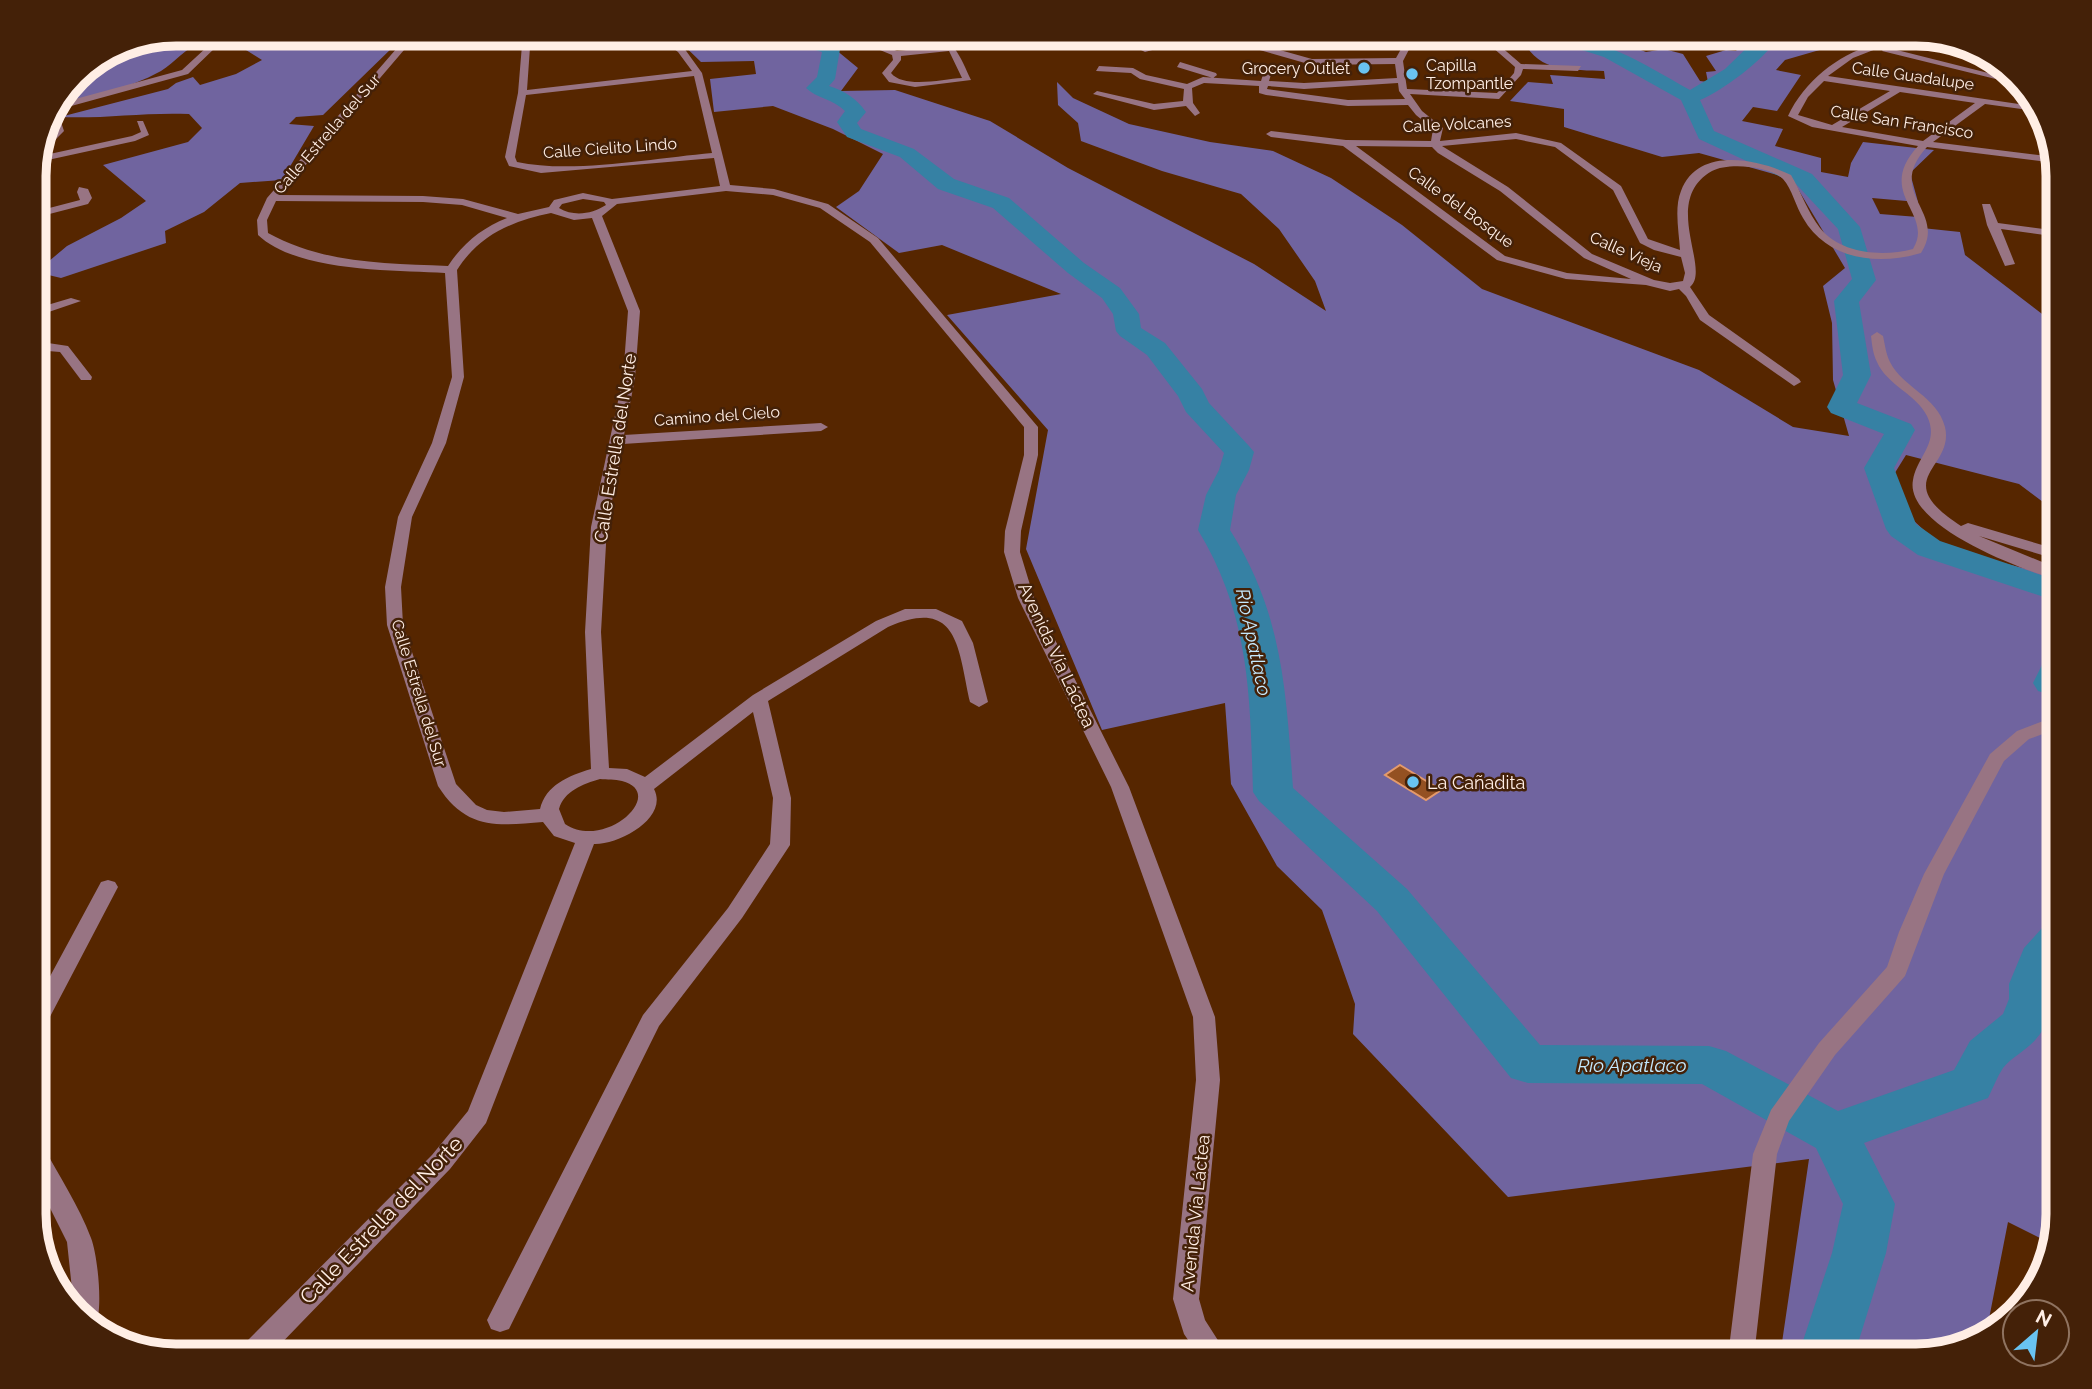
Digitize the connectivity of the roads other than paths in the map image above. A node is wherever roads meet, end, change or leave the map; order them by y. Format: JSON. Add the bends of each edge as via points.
{"nodes":[{"id":1,"x":213,"y":46,"type":"edge"},
{"id":2,"x":401,"y":46,"type":"edge"},
{"id":3,"x":526,"y":46,"type":"edge"},
{"id":4,"x":675,"y":46,"type":"edge"},
{"id":5,"x":876,"y":46,"type":"edge"},
{"id":6,"x":948,"y":46,"type":"edge"},
{"id":7,"x":1160,"y":46,"type":"edge"},
{"id":8,"x":1253,"y":46,"type":"edge"},
{"id":9,"x":1297,"y":46,"type":"dead end"},
{"id":10,"x":1407,"y":46,"type":"edge"},
{"id":11,"x":1495,"y":46,"type":"edge"},
{"id":12,"x":1698,"y":46,"type":"edge"},
{"id":13,"x":1873,"y":47,"type":"dead end"},
{"id":14,"x":951,"y":48,"type":"junction"},
{"id":15,"x":1346,"y":48,"type":"junction"},
{"id":16,"x":1885,"y":49,"type":"dead end"},
{"id":17,"x":1145,"y":50,"type":"dead end"},
{"id":18,"x":1390,"y":51,"type":"dead end"},
{"id":19,"x":1688,"y":52,"type":"dead end"},
{"id":20,"x":896,"y":54,"type":"junction"},
{"id":21,"x":1399,"y":61,"type":"junction"},
{"id":22,"x":1357,"y":62,"type":"junction"},
{"id":23,"x":1180,"y":65,"type":"dead end"},
{"id":24,"x":1519,"y":66,"type":"junction"},
{"id":25,"x":1269,"y":68,"type":"dead end"},
{"id":26,"x":1578,"y":68,"type":"dead end"},
{"id":27,"x":1099,"y":69,"type":"dead end"},
{"id":28,"x":698,"y":73,"type":"junction"},
{"id":29,"x":1822,"y":78,"type":"junction"},
{"id":30,"x":2003,"y":79,"type":"edge"},
{"id":31,"x":1400,"y":80,"type":"junction"},
{"id":32,"x":1222,"y":82,"type":"junction"},
{"id":33,"x":1188,"y":87,"type":"junction"},
{"id":34,"x":1264,"y":88,"type":"junction"},
{"id":35,"x":1899,"y":89,"type":"junction"},
{"id":36,"x":1403,"y":91,"type":"junction"},
{"id":37,"x":522,"y":93,"type":"junction"},
{"id":38,"x":1097,"y":94,"type":"dead end"},
{"id":39,"x":1409,"y":102,"type":"junction"},
{"id":40,"x":1983,"y":102,"type":"junction"},
{"id":41,"x":1188,"y":103,"type":"junction"},
{"id":42,"x":67,"y":104,"type":"edge"},
{"id":43,"x":2028,"y":108,"type":"edge"},
{"id":44,"x":1195,"y":113,"type":"dead end"},
{"id":45,"x":57,"y":122,"type":"edge"},
{"id":46,"x":140,"y":123,"type":"dead end"},
{"id":47,"x":1833,"y":128,"type":"junction"},
{"id":48,"x":1271,"y":134,"type":"dead end"},
{"id":49,"x":52,"y":136,"type":"edge"},
{"id":50,"x":1346,"y":143,"type":"junction"},
{"id":51,"x":1435,"y":144,"type":"junction"},
{"id":52,"x":1925,"y":144,"type":"junction"},
{"id":53,"x":718,"y":155,"type":"junction"},
{"id":54,"x":47,"y":157,"type":"edge"},
{"id":55,"x":2045,"y":159,"type":"edge"},
{"id":56,"x":83,"y":188,"type":"dead end"},
{"id":57,"x":726,"y":188,"type":"junction"},
{"id":58,"x":272,"y":198,"type":"junction"},
{"id":59,"x":611,"y":202,"type":"junction"},
{"id":60,"x":1986,"y":206,"type":"dead end"},
{"id":61,"x":554,"y":209,"type":"junction"},
{"id":62,"x":46,"y":212,"type":"edge"},
{"id":63,"x":596,"y":214,"type":"junction"},
{"id":64,"x":515,"y":217,"type":"junction"},
{"id":65,"x":1992,"y":225,"type":"junction"},
{"id":66,"x":2046,"y":232,"type":"edge"},
{"id":67,"x":1686,"y":255,"type":"junction"},
{"id":68,"x":2008,"y":264,"type":"dead end"},
{"id":69,"x":452,"y":270,"type":"junction"},
{"id":70,"x":1651,"y":283,"type":"junction"},
{"id":71,"x":1683,"y":287,"type":"junction"},
{"id":72,"x":75,"y":301,"type":"dead end"},
{"id":73,"x":46,"y":309,"type":"edge"},
{"id":74,"x":1877,"y":336,"type":"dead end"},
{"id":75,"x":46,"y":348,"type":"edge"},
{"id":76,"x":86,"y":377,"type":"dead end"},
{"id":77,"x":1794,"y":382,"type":"dead end"},
{"id":78,"x":821,"y":427,"type":"dead end"},
{"id":79,"x":617,"y":440,"type":"junction"},
{"id":80,"x":1937,"y":518,"type":"junction"},
{"id":81,"x":2046,"y":551,"type":"edge"},
{"id":82,"x":2046,"y":570,"type":"edge"},
{"id":83,"x":759,"y":699,"type":"junction"},
{"id":84,"x":979,"y":702,"type":"dead end"},
{"id":85,"x":2046,"y":727,"type":"edge"},
{"id":86,"x":600,"y":774,"type":"junction"},
{"id":87,"x":645,"y":786,"type":"junction"},
{"id":88,"x":550,"y":815,"type":"junction"},
{"id":89,"x":587,"y":838,"type":"junction"},
{"id":90,"x":108,"y":887,"type":"dead end"},
{"id":91,"x":46,"y":1003,"type":"edge"},
{"id":92,"x":46,"y":1176,"type":"edge"},
{"id":93,"x":87,"y":1308,"type":"edge"},
{"id":94,"x":500,"y":1320,"type":"dead end"},
{"id":95,"x":263,"y":1344,"type":"edge"},
{"id":96,"x":1206,"y":1344,"type":"edge"},
{"id":97,"x":1742,"y":1344,"type":"edge"}],
"edges":[{"from":1,"to":42,"type":"street","via":[[185,72]]},
{"from":2,"to":58,"type":"street","name":"Calle Estrella del Sur"},
{"from":3,"to":37,"type":"street","name":"Calle Cielito Lindo"},
{"from":4,"to":28,"type":"street"},
{"from":5,"to":20,"type":"street"},
{"from":6,"to":14,"type":"street"},
{"from":7,"to":17,"type":"street"},
{"from":8,"to":22,"type":"street","via":[[1309,62]]},
{"from":9,"to":15,"type":"street"},
{"from":10,"to":21,"type":"street"},
{"from":11,"to":24,"type":"street"},
{"from":12,"to":19,"type":"street"},
{"from":13,"to":29,"type":"street"},
{"from":14,"to":20,"type":"street"},
{"from":14,"to":20,"type":"street","via":[[967,80],[892,80],[886,73],[897,60]]},
{"from":15,"to":18,"type":"street"},
{"from":15,"to":22,"type":"street"},
{"from":16,"to":30,"type":"street"},
{"from":21,"to":22,"type":"street"},
{"from":21,"to":31,"type":"street"},
{"from":23,"to":32,"type":"street","via":[[1224,77]]},
{"from":24,"to":26,"type":"street"},
{"from":24,"to":36,"type":"street","via":[[1502,100]]},
{"from":25,"to":34,"type":"street"},
{"from":27,"to":33,"type":"street","via":[[1133,71]]},
{"from":28,"to":37,"type":"street"},
{"from":28,"to":53,"type":"street"},
{"from":29,"to":35,"type":"street","name":"Calle Guadalupe"},
{"from":29,"to":47,"type":"street","name":"Calle San Francisco","via":[[1793,116]]},
{"from":31,"to":34,"type":"street"},
{"from":31,"to":36,"type":"street"},
{"from":32,"to":33,"type":"street","via":[[1203,80]]},
{"from":32,"to":34,"type":"street"},
{"from":33,"to":41,"type":"street"},
{"from":34,"to":39,"type":"street","via":[[1349,103]]},
{"from":35,"to":40,"type":"street","name":"Calle Guadalupe"},
{"from":35,"to":47,"type":"street"},
{"from":36,"to":39,"type":"street"},
{"from":37,"to":53,"type":"street","name":"Calle Cielito Lindo","via":[[510,157],[513,164],[566,169]]},
{"from":38,"to":41,"type":"street","via":[[1146,106]]},
{"from":39,"to":51,"type":"street","via":[[1438,128]]},
{"from":40,"to":43,"type":"street","name":"Calle Guadalupe"},
{"from":40,"to":52,"type":"street","name":"Calle Vieja"},
{"from":41,"to":44,"type":"street"},
{"from":45,"to":49,"type":"street","via":[[59,131]]},
{"from":46,"to":54,"type":"street","via":[[145,133],[135,138]]},
{"from":47,"to":52,"type":"street","name":"Calle San Francisco"},
{"from":48,"to":50,"type":"street","name":"Calle Volcanes"},
{"from":50,"to":51,"type":"street","name":"Calle Volcanes"},
{"from":50,"to":70,"type":"street","name":"Calle del Bosque","via":[[1501,258],[1566,276]]},
{"from":51,"to":67,"type":"street","name":"Calle Volcanes","via":[[1516,136],[1558,145],[1617,188],[1644,241]]},
{"from":51,"to":70,"type":"street","name":"Calle Vieja","via":[[1504,189],[1588,256]]},
{"from":52,"to":55,"type":"street","name":"Calle San Francisco"},
{"from":52,"to":67,"type":"street","name":"Calle Vieja","via":[[1909,164],[1905,179],[1923,229],[1923,244],[1911,253],[1874,256],[1829,245],[1818,234],[1787,177],[1731,163],[1711,167],[1685,192]]},
{"from":53,"to":57,"type":"street"},
{"from":56,"to":62,"type":"street","via":[[84,202]]},
{"from":57,"to":59,"type":"street","name":"Avenida Vía Láctea"},
{"from":57,"to":96,"type":"street","name":"Avenida Vía Láctea","via":[[774,192],[824,206],[874,240],[1031,427],[1031,455],[1012,552],[1027,598],[1120,787],[1204,1017],[1208,1080],[1186,1299],[1193,1325]]},
{"from":58,"to":64,"type":"street","via":[[463,202]]},
{"from":58,"to":69,"type":"street","name":"Calle Estrella del Sur","via":[[262,220],[262,235],[280,246],[307,256]]},
{"from":59,"to":61,"type":"street","name":"Avenida Vía Láctea","via":[[593,196],[574,197],[558,202]]},
{"from":59,"to":63,"type":"street"},
{"from":60,"to":65,"type":"street"},
{"from":61,"to":63,"type":"street","via":[[568,216]]},
{"from":61,"to":64,"type":"street"},
{"from":63,"to":79,"type":"street","name":"Calle Estrella del Norte","via":[[634,311],[629,378]]},
{"from":64,"to":69,"type":"street","via":[[477,239],[460,254]]},
{"from":65,"to":66,"type":"street"},
{"from":65,"to":68,"type":"street"},
{"from":67,"to":71,"type":"street","name":"Calle Vieja","via":[[1692,276]]},
{"from":69,"to":88,"type":"street","name":"Calle Estrella del Sur","via":[[458,377],[439,443],[405,517],[393,587],[395,625],[447,786],[462,807],[488,819]]},
{"from":70,"to":71,"type":"street","name":"Calle Vieja"},
{"from":71,"to":77,"type":"street","via":[[1704,317]]},
{"from":72,"to":73,"type":"street"},
{"from":74,"to":80,"type":"street","via":[[1884,365],[1926,404],[1938,427],[1939,443],[1921,471],[1918,489]]},
{"from":75,"to":76,"type":"street","via":[[64,349]]},
{"from":78,"to":79,"type":"street","name":"Camino del Cielo"},
{"from":79,"to":86,"type":"street","name":"Calle Estrella del Norte","via":[[599,527],[593,632]]},
{"from":80,"to":81,"type":"street"},
{"from":80,"to":82,"type":"street","via":[[1977,542]]},
{"from":83,"to":84,"type":"street","via":[[882,624],[905,614],[936,614],[956,624]]},
{"from":83,"to":87,"type":"street"},
{"from":83,"to":94,"type":"street","via":[[782,798],[780,845],[735,913],[651,1021]]},
{"from":85,"to":97,"type":"street","via":[[2023,735],[1997,758],[1925,893],[1897,970],[1827,1049],[1779,1117],[1765,1154]]},
{"from":86,"to":87,"type":"street","via":[[627,775]]},
{"from":86,"to":88,"type":"street","via":[[563,789],[551,804]]},
{"from":87,"to":89,"type":"street","via":[[648,805],[632,825]]},
{"from":88,"to":89,"type":"street","via":[[561,831]]},
{"from":89,"to":95,"type":"street","name":"Calle Estrella del Norte","via":[[478,1116],[441,1162]]},
{"from":90,"to":91,"type":"street"},
{"from":92,"to":93,"type":"street","via":[[80,1241]]}]}
